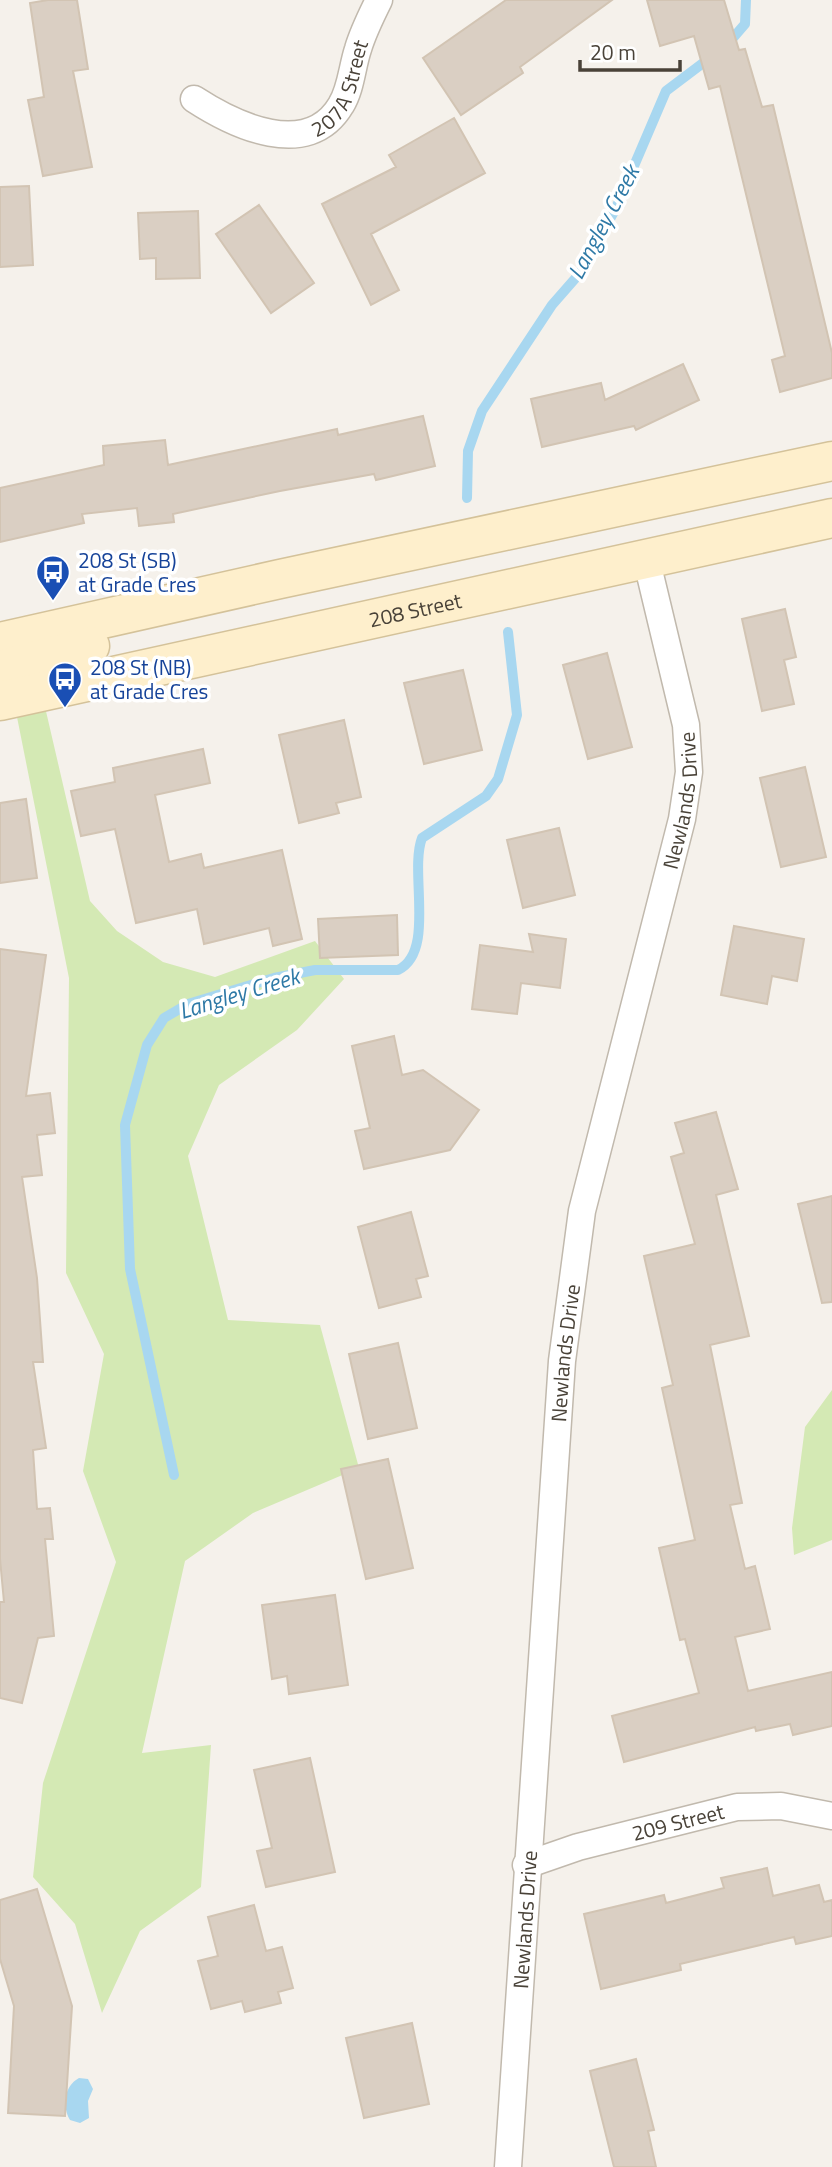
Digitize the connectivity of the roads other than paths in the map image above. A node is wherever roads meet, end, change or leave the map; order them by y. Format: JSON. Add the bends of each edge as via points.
{"nodes":[{"id":1,"x":379,"y":0,"type":"edge"},
{"id":2,"x":194,"y":99,"type":"dead end"},
{"id":3,"x":832,"y":461,"type":"edge"},
{"id":4,"x":832,"y":518,"type":"edge"},
{"id":5,"x":646,"y":558,"type":"junction"},
{"id":6,"x":280,"y":579,"type":"junction"},
{"id":7,"x":0,"y":642,"type":"edge"},
{"id":8,"x":0,"y":670,"type":"edge"},
{"id":9,"x":0,"y":701,"type":"edge"},
{"id":10,"x":832,"y":1816,"type":"edge"},
{"id":11,"x":526,"y":1865,"type":"junction"},
{"id":12,"x":508,"y":2167,"type":"edge"}],
"edges":[{"from":1,"to":2,"type":"street","name":"207A Street","via":[[358,49],[342,105],[327,122],[278,135],[227,120]]},
{"from":3,"to":6,"type":"main road"},
{"from":4,"to":5,"type":"main road","name":"208 Street"},
{"from":5,"to":9,"type":"main road","name":"208 Street"},
{"from":5,"to":11,"type":"street","name":"Newlands Drive","via":[[686,724],[689,772],[682,819],[580,1225],[562,1361]]},
{"from":6,"to":7,"type":"main road"},
{"from":6,"to":8,"type":"main road","via":[[57,657]]},
{"from":10,"to":11,"type":"street","name":"209 Street","via":[[781,1806],[737,1807],[578,1847]]},
{"from":11,"to":12,"type":"street","name":"Newlands Drive"}]}
